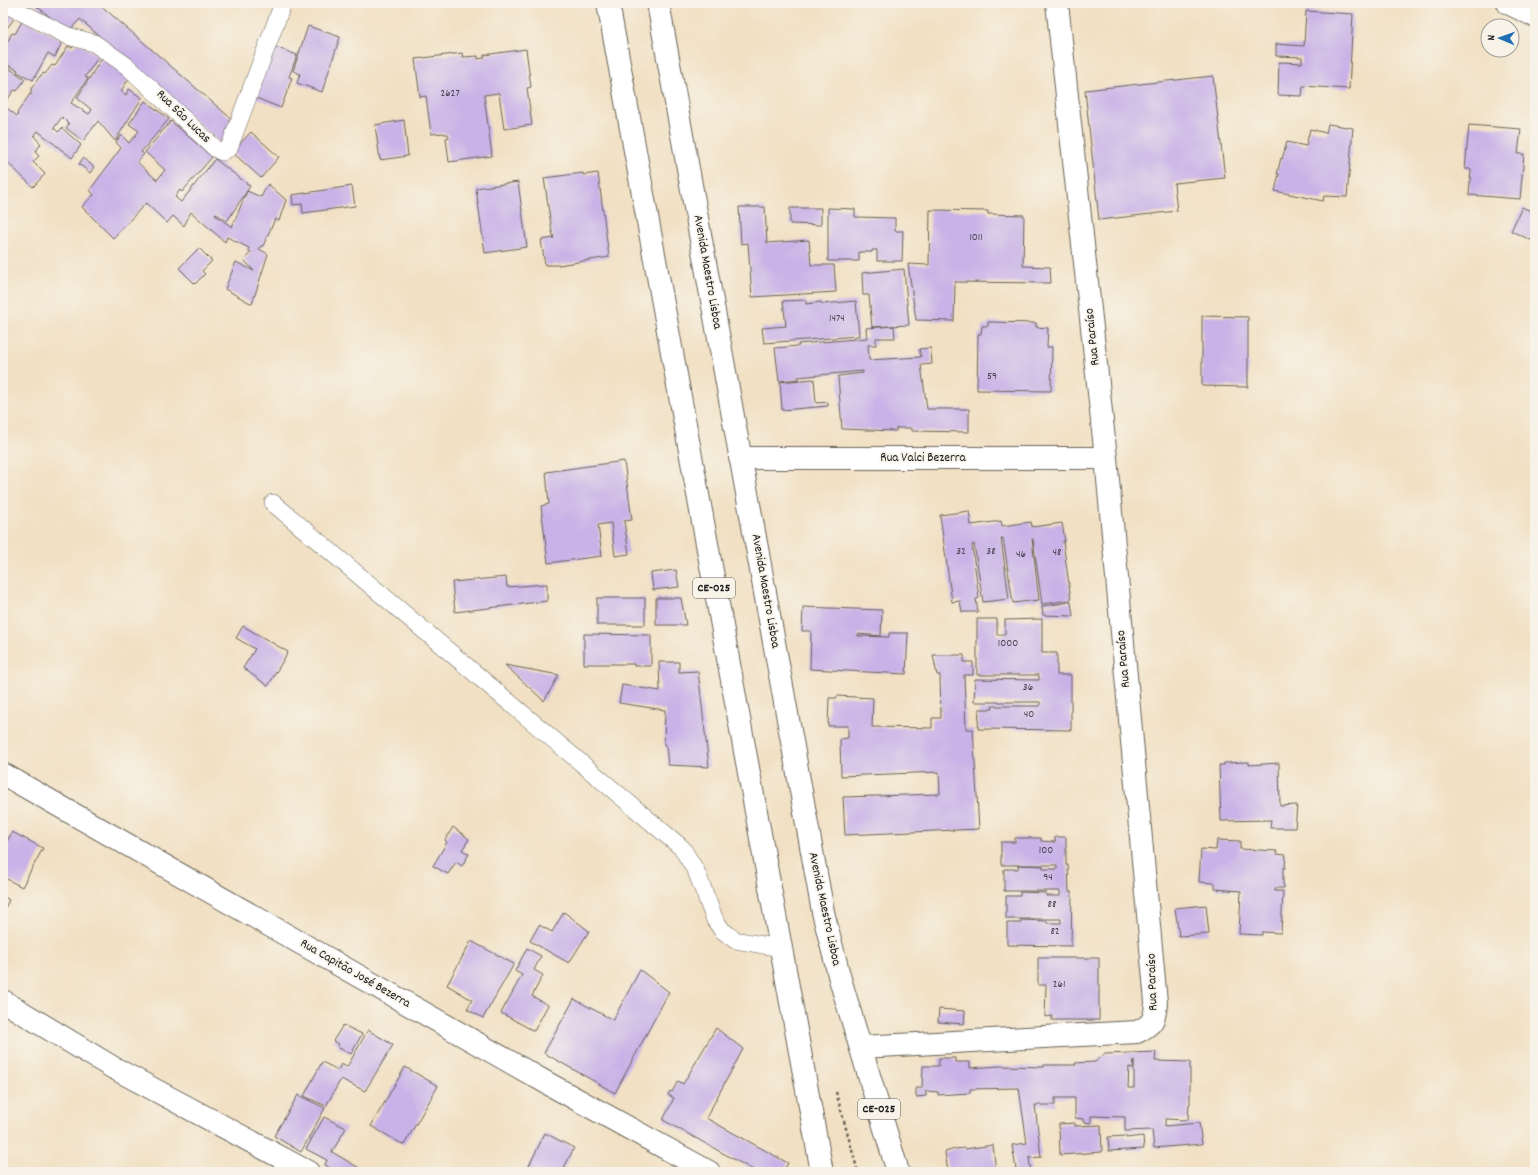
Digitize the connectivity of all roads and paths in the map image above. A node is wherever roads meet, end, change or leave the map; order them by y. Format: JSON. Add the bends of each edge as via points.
{"nodes":[{"id":1,"x":3,"y":3,"type":"edge"},
{"id":2,"x":283,"y":3,"type":"edge"},
{"id":3,"x":608,"y":3,"type":"edge"},
{"id":4,"x":658,"y":3,"type":"edge"},
{"id":5,"x":1057,"y":3,"type":"edge"},
{"id":6,"x":1508,"y":3,"type":"edge"},
{"id":7,"x":1535,"y":16,"type":"edge"},
{"id":8,"x":740,"y":458,"type":"junction"},
{"id":9,"x":1106,"y":458,"type":"junction"},
{"id":10,"x":273,"y":504,"type":"dead end"},
{"id":11,"x":3,"y":774,"type":"edge"},
{"id":12,"x":780,"y":948,"type":"junction"},
{"id":13,"x":3,"y":1001,"type":"edge"},
{"id":14,"x":861,"y":1047,"type":"junction"},
{"id":15,"x":308,"y":1172,"type":"edge"},
{"id":16,"x":709,"y":1172,"type":"edge"},
{"id":17,"x":822,"y":1172,"type":"edge"},
{"id":18,"x":898,"y":1172,"type":"edge"}],
"edges":[{"from":1,"to":2,"type":"lane","name":"Rua São Lucas","via":[[68,36],[94,43],[127,66],[222,152],[229,148]]},
{"from":3,"to":12,"type":"main road","number":"CE-025"},
{"from":4,"to":8,"type":"main road","name":"Avenida Maestro Lisboa","number":"CE-025"},
{"from":5,"to":9,"type":"main road","name":"Rua Paraíso"},
{"from":6,"to":7,"type":"main road"},
{"from":8,"to":9,"type":"main road","name":"Rua Valci Bezerra"},
{"from":8,"to":14,"type":"main road","name":"Avenida Maestro Lisboa","number":"CE-025","via":[[823,912]]},
{"from":9,"to":14,"type":"main road","name":"Rua Paraíso","via":[[1156,1002],[1153,1021],[1148,1027],[1137,1032]]},
{"from":10,"to":12,"type":"lane","via":[[682,848],[696,871],[715,920],[722,930],[735,940]]},
{"from":11,"to":16,"type":"main road","name":"Rua Capitão José Bezerra","via":[[547,1083]]},
{"from":12,"to":17,"type":"main road","number":"CE-025"},
{"from":13,"to":15,"type":"main road","via":[[112,1067]]},
{"from":14,"to":18,"type":"main road","name":"Avenida Maestro Lisboa","number":"CE-025"}]}
